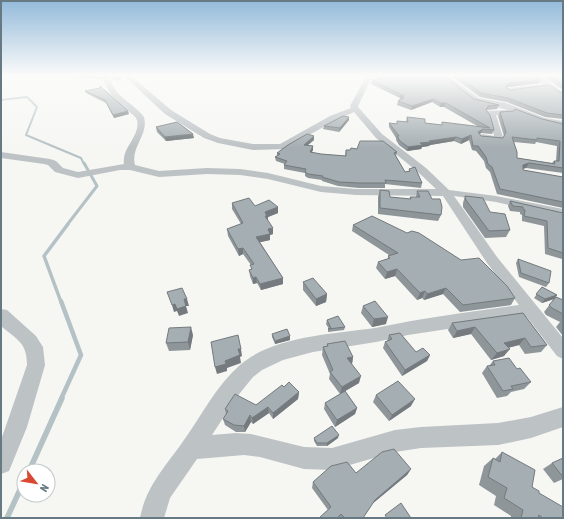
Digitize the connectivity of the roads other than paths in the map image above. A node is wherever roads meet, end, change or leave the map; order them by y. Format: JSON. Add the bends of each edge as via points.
{"nodes":[{"id":1,"x":119,"y":99,"type":"edge"},
{"id":2,"x":153,"y":99,"type":"edge"},
{"id":3,"x":357,"y":99,"type":"edge"},
{"id":4,"x":477,"y":99,"type":"edge"},
{"id":5,"x":355,"y":109,"type":"junction"},
{"id":6,"x":525,"y":113,"type":"junction"},
{"id":7,"x":563,"y":124,"type":"edge"},
{"id":8,"x":482,"y":137,"type":"edge"},
{"id":9,"x":1,"y":156,"type":"edge"},
{"id":10,"x":130,"y":167,"type":"junction"},
{"id":11,"x":446,"y":193,"type":"junction"},
{"id":12,"x":563,"y":213,"type":"edge"},
{"id":13,"x":531,"y":310,"type":"junction"},
{"id":14,"x":1,"y":315,"type":"edge"},
{"id":15,"x":563,"y":351,"type":"edge"},
{"id":16,"x":563,"y":417,"type":"edge"},
{"id":17,"x":191,"y":449,"type":"junction"},
{"id":18,"x":1,"y":463,"type":"edge"},
{"id":19,"x":152,"y":518,"type":"edge"}],
"edges":[{"from":1,"to":10,"type":"street","via":[[140,117],[141,123],[136,141],[128,155]]},
{"from":2,"to":5,"type":"street","via":[[168,112],[207,136],[253,147],[280,147]]},
{"from":3,"to":5,"type":"street"},
{"from":4,"to":6,"type":"street"},
{"from":5,"to":11,"type":"street","via":[[379,136],[426,173]]},
{"from":6,"to":7,"type":"street"},
{"from":6,"to":8,"type":"street","via":[[490,113],[499,137]]},
{"from":9,"to":10,"type":"street","via":[[46,161],[69,174],[85,175],[116,167]]},
{"from":10,"to":11,"type":"street","via":[[159,174],[240,172],[341,191]]},
{"from":11,"to":12,"type":"street","via":[[496,199]]},
{"from":11,"to":13,"type":"street","via":[[492,260]]},
{"from":13,"to":15,"type":"street"},
{"from":13,"to":17,"type":"street","via":[[408,328],[322,343],[272,355],[255,364],[239,378]]},
{"from":14,"to":18,"type":"street","via":[[32,343],[37,358],[17,427]]},
{"from":16,"to":17,"type":"street","via":[[510,432],[438,435],[394,441],[337,459],[311,460],[250,445]]},
{"from":17,"to":19,"type":"street","via":[[165,484]]}]}
